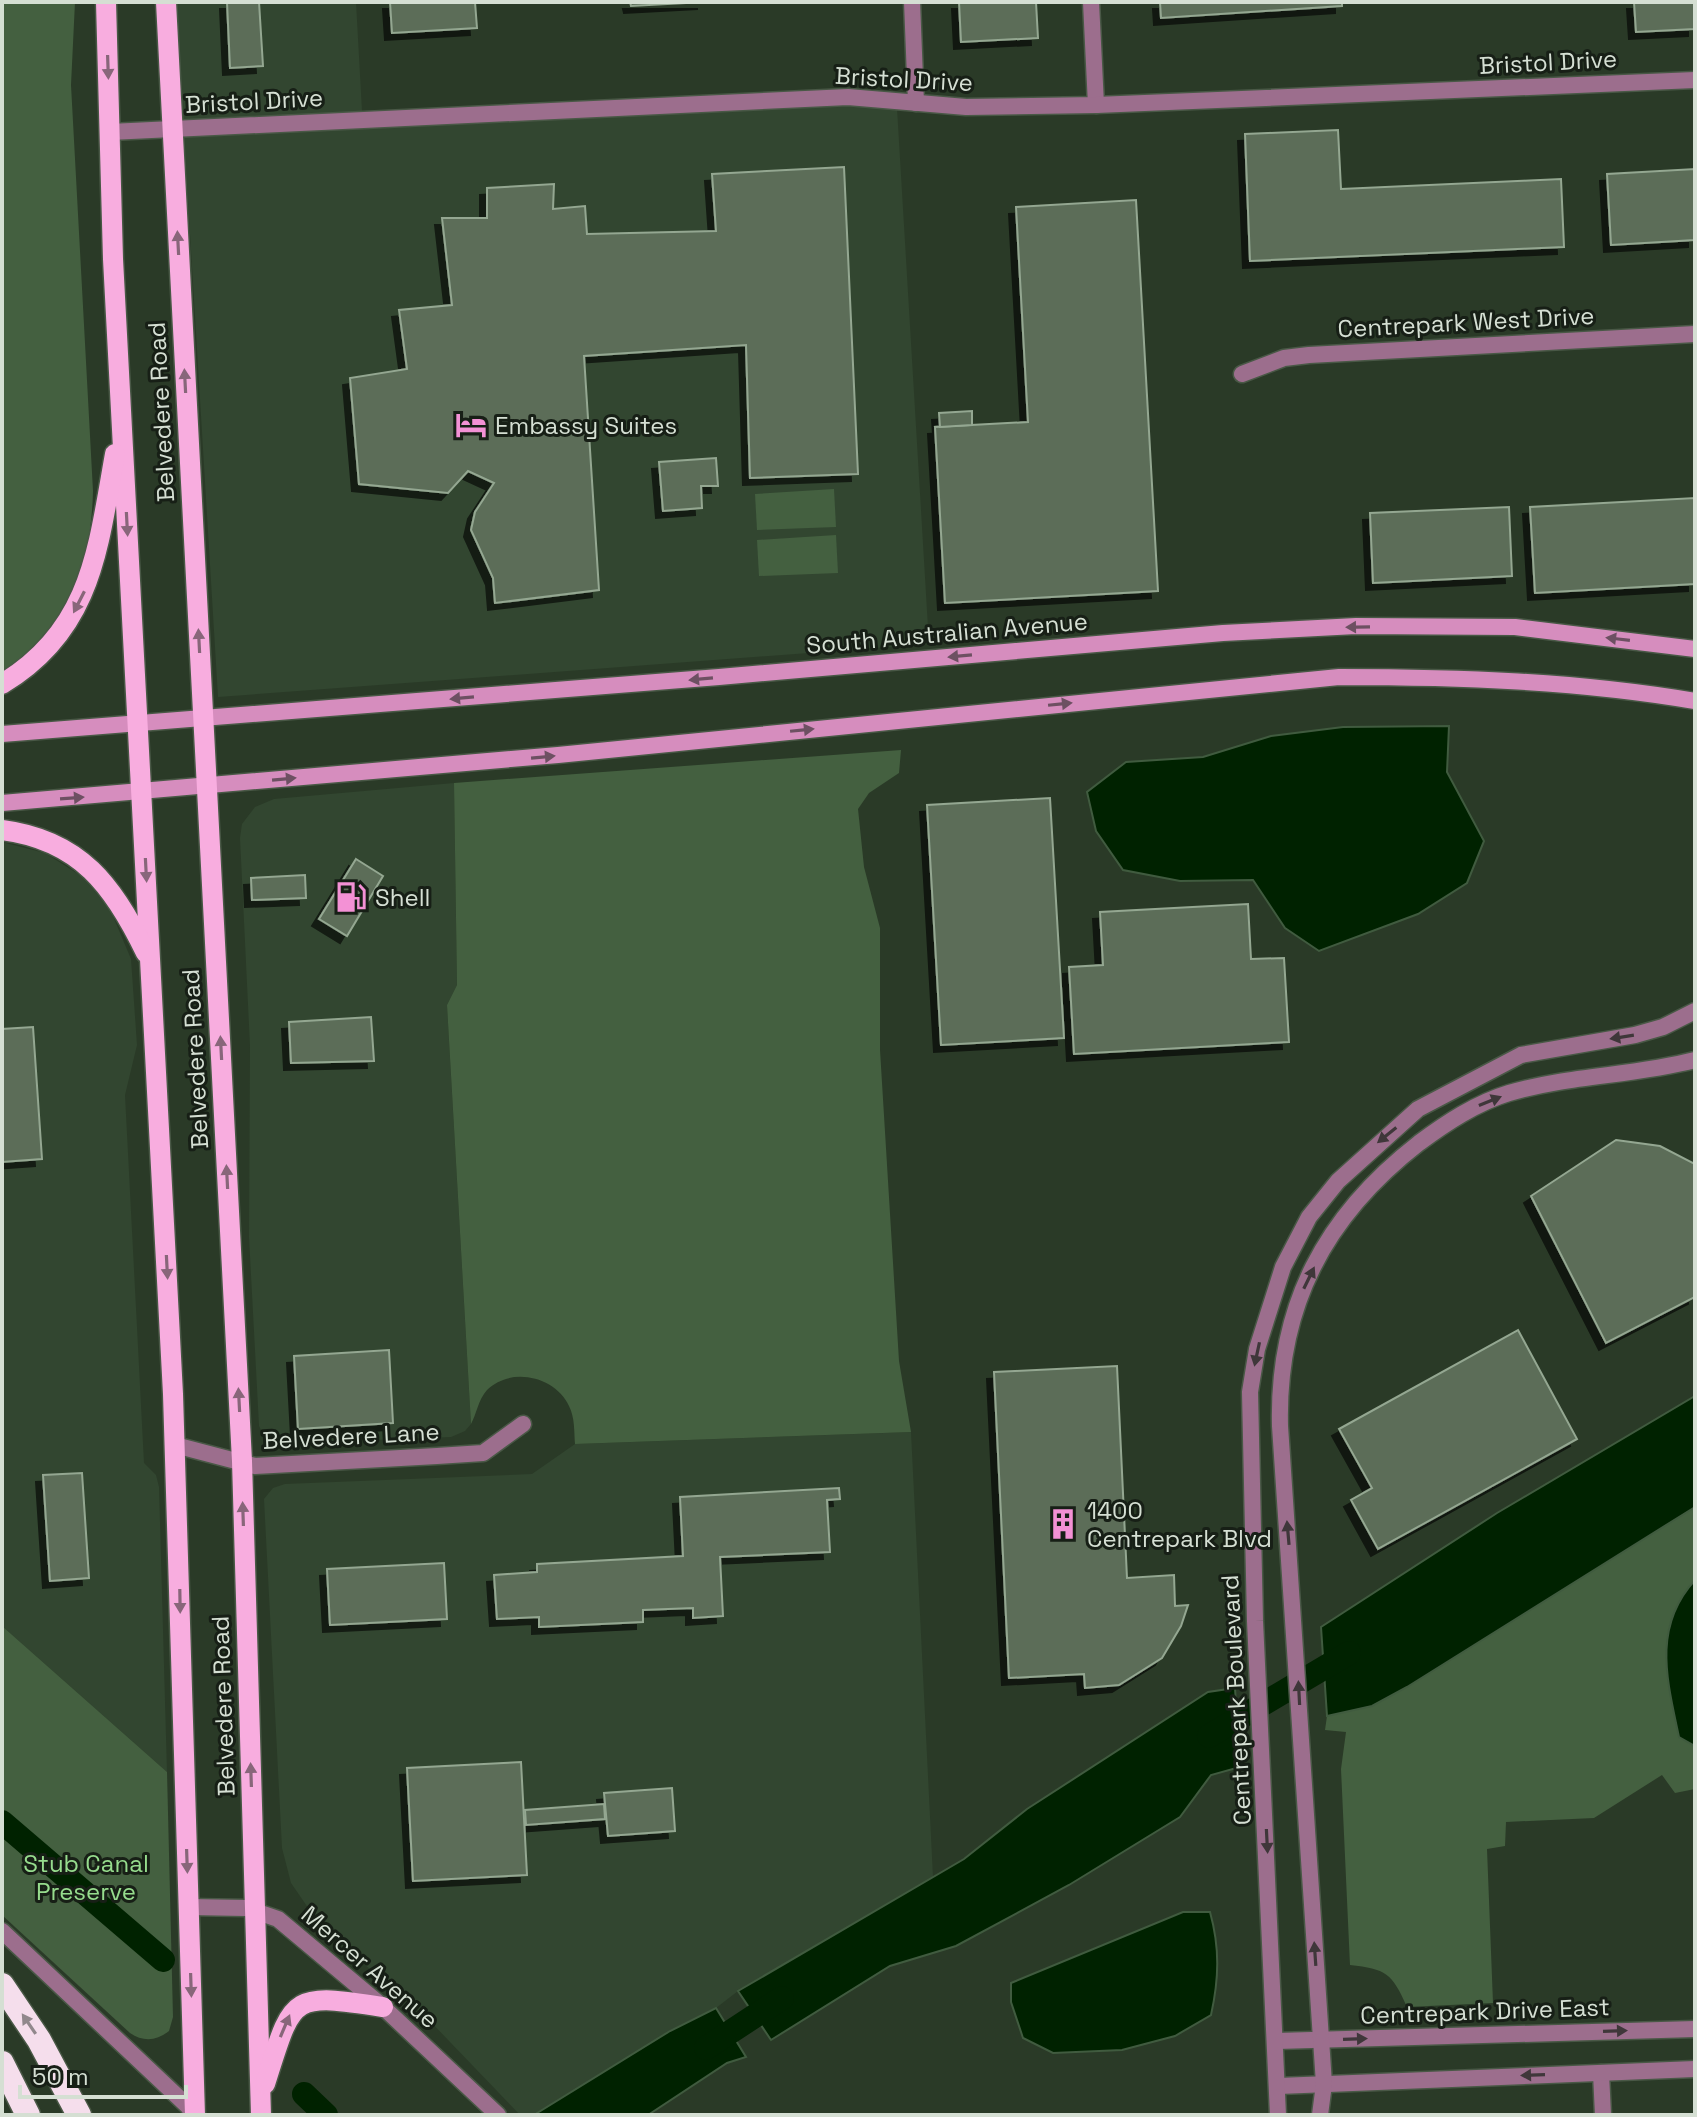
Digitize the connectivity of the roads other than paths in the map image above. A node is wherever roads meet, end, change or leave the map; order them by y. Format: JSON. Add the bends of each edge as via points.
{"nodes":[{"id":1,"x":106,"y":2,"type":"edge"},
{"id":2,"x":166,"y":2,"type":"edge"},
{"id":3,"x":912,"y":2,"type":"edge"},
{"id":4,"x":1091,"y":2,"type":"edge"},
{"id":5,"x":1695,"y":80,"type":"edge"},
{"id":6,"x":916,"y":103,"type":"junction"},
{"id":7,"x":1096,"y":105,"type":"junction"},
{"id":8,"x":173,"y":129,"type":"junction"},
{"id":9,"x":110,"y":132,"type":"junction"},
{"id":10,"x":1695,"y":334,"type":"edge"},
{"id":11,"x":1242,"y":374,"type":"dead end"},
{"id":12,"x":122,"y":418,"type":"junction"},
{"id":13,"x":1695,"y":649,"type":"edge"},
{"id":14,"x":2,"y":684,"type":"edge"},
{"id":15,"x":1695,"y":701,"type":"edge"},
{"id":16,"x":203,"y":719,"type":"junction"},
{"id":17,"x":138,"y":724,"type":"junction"},
{"id":18,"x":2,"y":734,"type":"edge"},
{"id":19,"x":206,"y":786,"type":"junction"},
{"id":20,"x":142,"y":792,"type":"junction"},
{"id":21,"x":2,"y":803,"type":"edge"},
{"id":22,"x":2,"y":830,"type":"edge"},
{"id":23,"x":151,"y":963,"type":"junction"},
{"id":24,"x":1694,"y":1014,"type":"edge"},
{"id":25,"x":1695,"y":1060,"type":"edge"},
{"id":26,"x":523,"y":1424,"type":"dead end"},
{"id":27,"x":175,"y":1445,"type":"junction"},
{"id":28,"x":242,"y":1461,"type":"junction"},
{"id":29,"x":189,"y":1907,"type":"junction"},
{"id":30,"x":255,"y":1909,"type":"junction"},
{"id":31,"x":2,"y":1931,"type":"edge"},
{"id":32,"x":2,"y":1985,"type":"edge"},
{"id":33,"x":383,"y":2007,"type":"junction"},
{"id":34,"x":1695,"y":2029,"type":"edge"},
{"id":35,"x":1321,"y":2040,"type":"junction"},
{"id":36,"x":1277,"y":2041,"type":"junction"},
{"id":37,"x":2,"y":2063,"type":"edge"},
{"id":38,"x":1695,"y":2069,"type":"edge"},
{"id":39,"x":1601,"y":2073,"type":"junction"},
{"id":40,"x":1324,"y":2084,"type":"junction"},
{"id":41,"x":1279,"y":2086,"type":"junction"},
{"id":42,"x":261,"y":2107,"type":"edge"},
{"id":43,"x":194,"y":2114,"type":"edge"},
{"id":44,"x":28,"y":2115,"type":"edge"},
{"id":45,"x":79,"y":2115,"type":"edge"},
{"id":46,"x":498,"y":2115,"type":"edge"},
{"id":47,"x":1278,"y":2115,"type":"edge"},
{"id":48,"x":1320,"y":2115,"type":"edge"},
{"id":49,"x":1603,"y":2115,"type":"edge"}],
"edges":[{"from":1,"to":9,"type":"main road","name":"Belvedere Road","one_way":true},
{"from":2,"to":8,"type":"main road","name":"Belvedere Road"},
{"from":3,"to":6,"type":"street"},
{"from":4,"to":7,"type":"street"},
{"from":5,"to":7,"type":"street","name":"Bristol Drive"},
{"from":6,"to":7,"type":"street","name":"Bristol Drive"},
{"from":6,"to":8,"type":"street","name":"Bristol Drive","via":[[848,97]]},
{"from":8,"to":9,"type":"street","name":"Bristol Drive"},
{"from":16,"to":8,"type":"main road","name":"Belvedere Road","one_way":true},
{"from":9,"to":12,"type":"main road","name":"Belvedere Road"},
{"from":10,"to":11,"type":"street","name":"Centrepark West Drive","via":[[1309,355]]},
{"from":12,"to":14,"type":"main road","one_way":true,"via":[[86,589],[54,642]]},
{"from":12,"to":17,"type":"main road","name":"Belvedere Road","one_way":true},
{"from":13,"to":16,"type":"main road","name":"South Australian Avenue","one_way":true,"via":[[1515,627],[1342,627]]},
{"from":19,"to":15,"type":"main road","one_way":true,"via":[[1339,677],[1448,677],[1611,687]]},
{"from":16,"to":17,"type":"main road","name":"South Australian Avenue"},
{"from":16,"to":19,"type":"main road","name":"Belvedere Road"},
{"from":17,"to":18,"type":"main road","name":"South Australian Avenue"},
{"from":17,"to":20,"type":"main road","name":"Belvedere Road"},
{"from":19,"to":20,"type":"main road"},
{"from":28,"to":19,"type":"main road","name":"Belvedere Road","one_way":true},
{"from":21,"to":20,"type":"main road","one_way":true},
{"from":20,"to":23,"type":"main road","name":"Belvedere Road","one_way":true},
{"from":22,"to":23,"type":"main road","via":[[48,841],[95,872],[116,897]]},
{"from":23,"to":27,"type":"main road","name":"Belvedere Road","one_way":true},
{"from":24,"to":36,"type":"street","name":"Centrepark Boulevard","one_way":true,"via":[[1635,1035],[1521,1055],[1448,1090],[1375,1145],[1309,1217],[1283,1267],[1257,1349],[1250,1392],[1255,1621]]},
{"from":35,"to":25,"type":"street","one_way":true,"via":[[1279,1393],[1298,1300],[1335,1225],[1395,1161],[1438,1129],[1476,1107],[1534,1087]]},
{"from":26,"to":28,"type":"street","name":"Belvedere Lane","via":[[483,1453],[255,1466]]},
{"from":27,"to":28,"type":"street","name":"Belvedere Lane"},
{"from":27,"to":29,"type":"main road","name":"Belvedere Road","one_way":true},
{"from":30,"to":28,"type":"main road","name":"Belvedere Road","one_way":true},
{"from":29,"to":30,"type":"street","name":"Mercer Avenue"},
{"from":29,"to":43,"type":"main road","name":"Belvedere Road","one_way":true},
{"from":30,"to":33,"type":"street","name":"Mercer Avenue","via":[[278,1919]]},
{"from":30,"to":42,"type":"main road","name":"Belvedere Road"},
{"from":31,"to":43,"type":"street"},
{"from":45,"to":32,"type":"highway","one_way":true},
{"from":42,"to":33,"type":"main road","one_way":true,"via":[[283,2026],[297,2006],[322,1998]]},
{"from":33,"to":46,"type":"street","name":"Mercer Avenue"},
{"from":35,"to":34,"type":"street","name":"Centrepark Drive East","one_way":true},
{"from":35,"to":36,"type":"street","name":"Centrepark Drive East"},
{"from":35,"to":40,"type":"street"},
{"from":36,"to":41,"type":"street","name":"Centrepark Boulevard"},
{"from":37,"to":44,"type":"highway"},
{"from":38,"to":39,"type":"street"},
{"from":39,"to":40,"type":"street","one_way":true},
{"from":39,"to":49,"type":"street"},
{"from":40,"to":41,"type":"street"},
{"from":40,"to":48,"type":"street"},
{"from":41,"to":47,"type":"street","name":"Centrepark Boulevard"}]}
